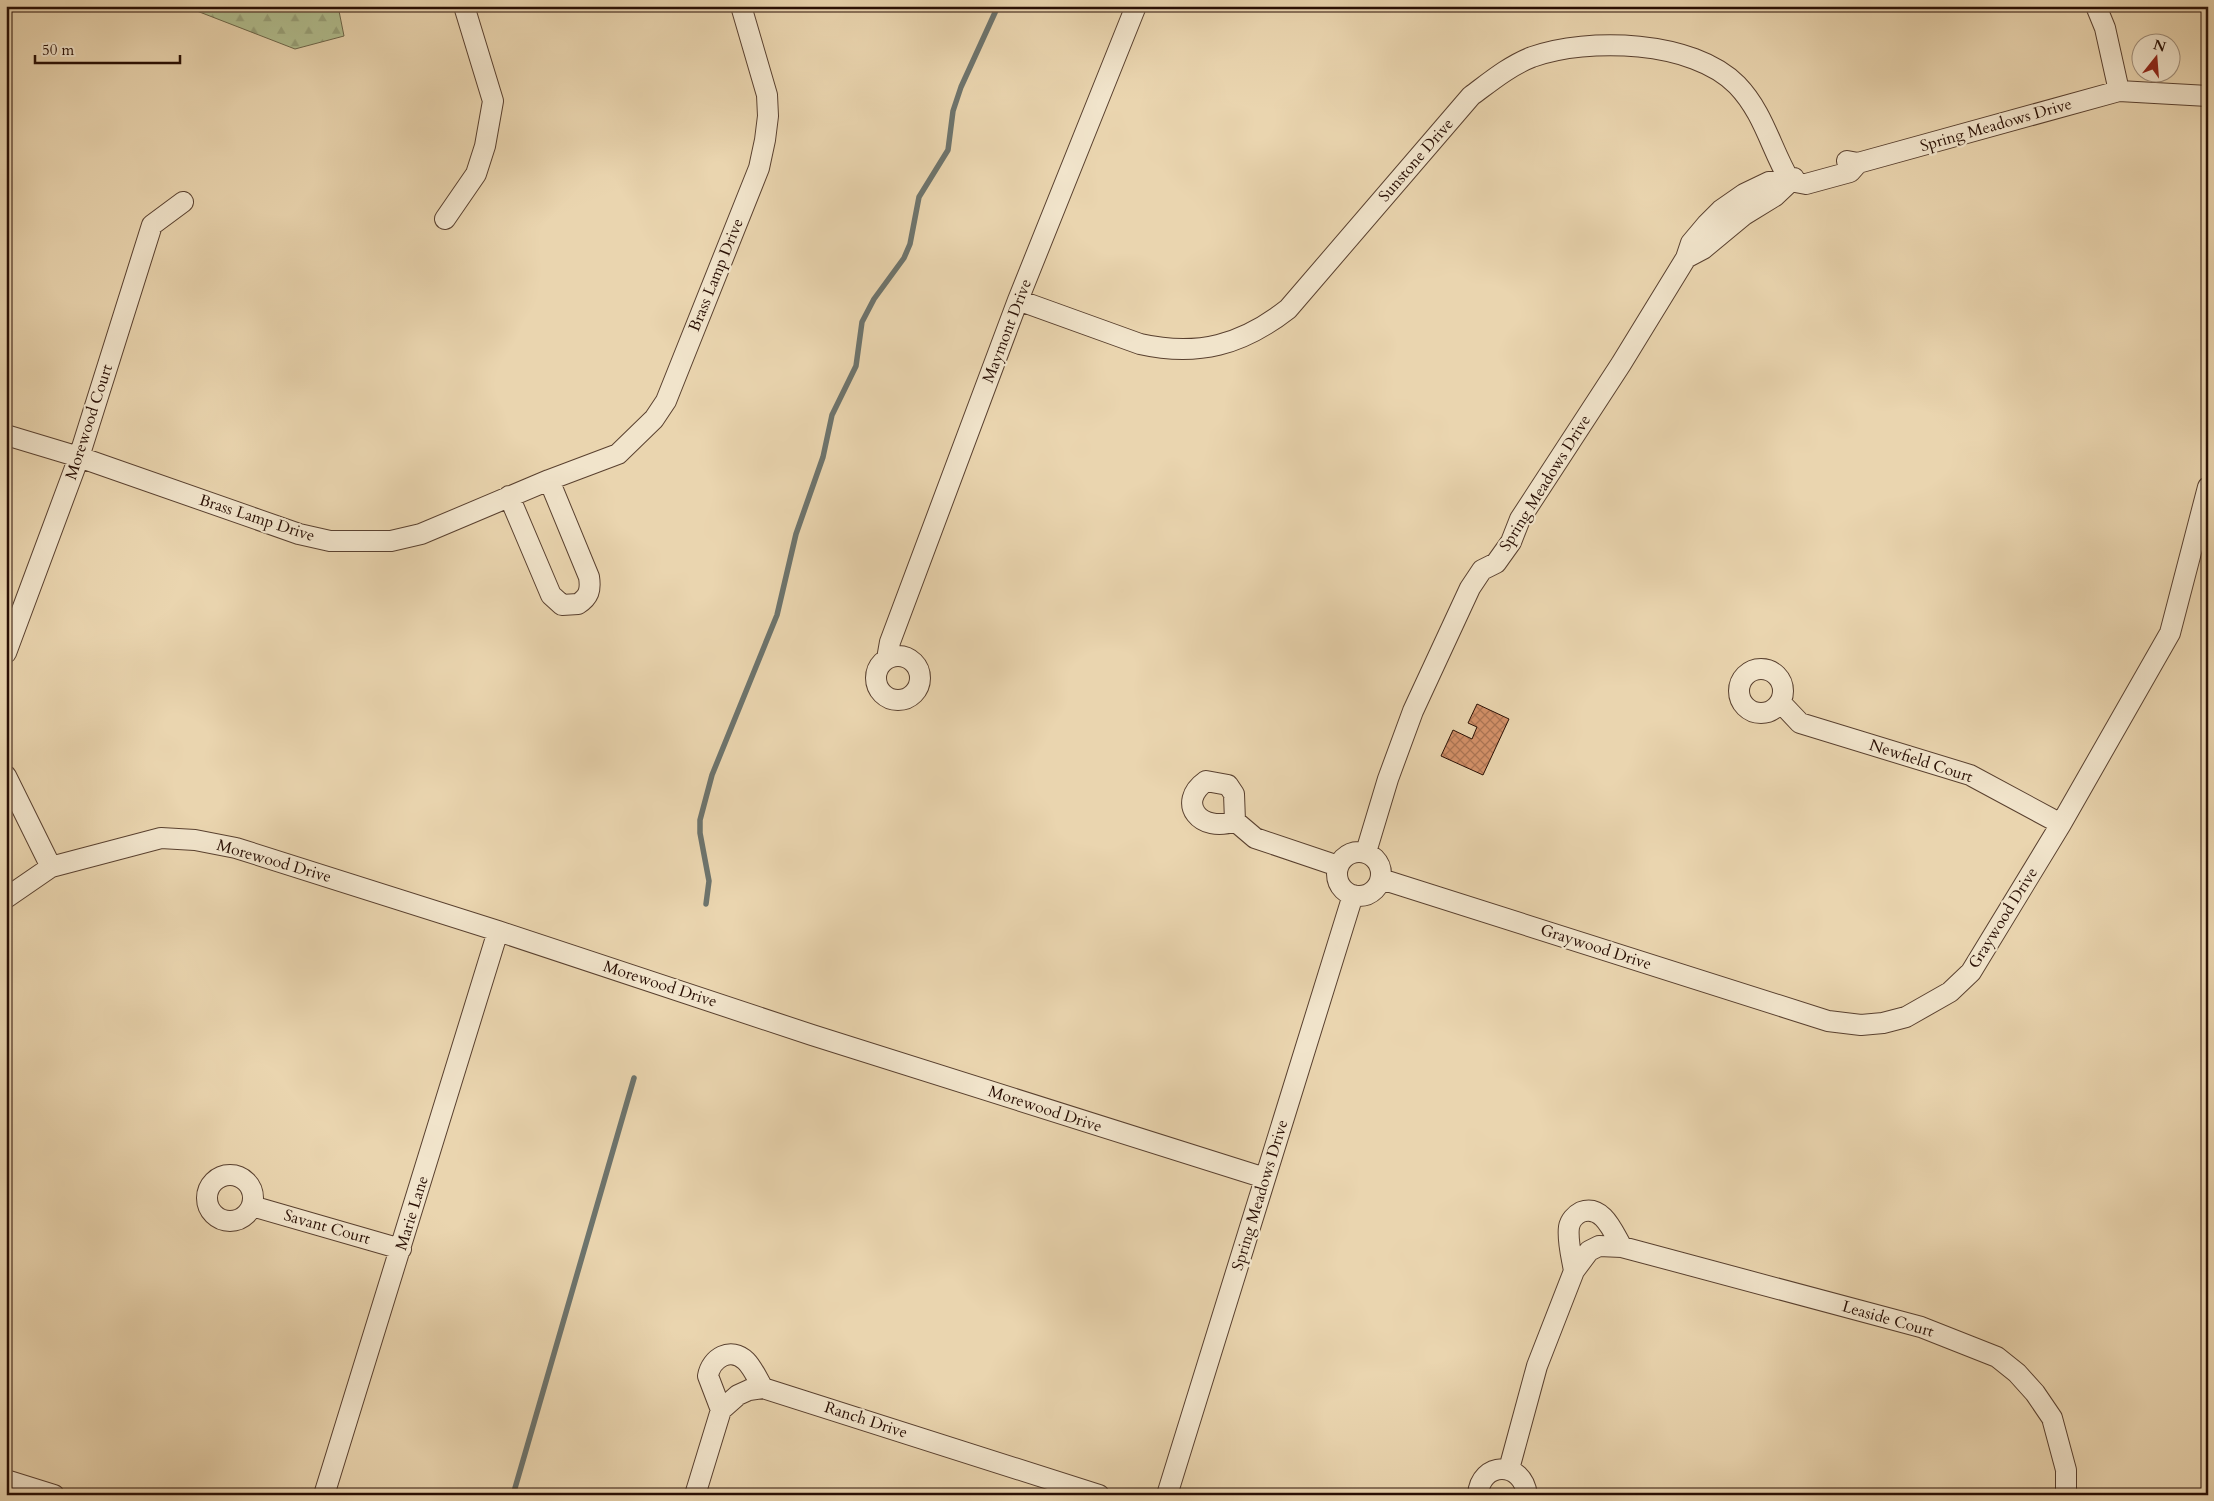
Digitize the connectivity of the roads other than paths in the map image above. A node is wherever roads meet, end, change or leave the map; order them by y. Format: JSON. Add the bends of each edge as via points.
{"nodes":[{"id":1,"x":464,"y":6,"type":"edge"},
{"id":2,"x":740,"y":6,"type":"edge"},
{"id":3,"x":1136,"y":6,"type":"edge"},
{"id":4,"x":2096,"y":6,"type":"edge"},
{"id":5,"x":2119,"y":91,"type":"junction"},
{"id":6,"x":2208,"y":96,"type":"edge"},
{"id":7,"x":1790,"y":181,"type":"junction"},
{"id":8,"x":182,"y":202,"type":"dead end"},
{"id":9,"x":446,"y":219,"type":"dead end"},
{"id":10,"x":1018,"y":300,"type":"junction"},
{"id":11,"x":6,"y":435,"type":"edge"},
{"id":12,"x":79,"y":458,"type":"junction"},
{"id":13,"x":549,"y":480,"type":"junction"},
{"id":14,"x":2208,"y":488,"type":"edge"},
{"id":15,"x":509,"y":496,"type":"junction"},
{"id":16,"x":6,"y":652,"type":"edge"},
{"id":17,"x":887,"y":658,"type":"dead end"},
{"id":18,"x":1781,"y":703,"type":"dead end"},
{"id":19,"x":6,"y":776,"type":"edge"},
{"id":20,"x":1235,"y":822,"type":"dead end"},
{"id":21,"x":2061,"y":824,"type":"junction"},
{"id":22,"x":1366,"y":852,"type":"junction"},
{"id":23,"x":1338,"y":866,"type":"junction"},
{"id":24,"x":51,"y":867,"type":"junction"},
{"id":25,"x":1381,"y":879,"type":"junction"},
{"id":26,"x":1353,"y":895,"type":"junction"},
{"id":27,"x":6,"y":898,"type":"edge"},
{"id":28,"x":498,"y":930,"type":"junction"},
{"id":29,"x":1265,"y":1178,"type":"junction"},
{"id":30,"x":252,"y":1206,"type":"dead end"},
{"id":31,"x":1622,"y":1247,"type":"junction"},
{"id":32,"x":401,"y":1249,"type":"junction"},
{"id":33,"x":1574,"y":1271,"type":"junction"},
{"id":34,"x":763,"y":1388,"type":"junction"},
{"id":35,"x":721,"y":1410,"type":"junction"},
{"id":36,"x":1509,"y":1469,"type":"junction"},
{"id":37,"x":6,"y":1480,"type":"edge"},
{"id":38,"x":54,"y":1495,"type":"edge"},
{"id":39,"x":324,"y":1495,"type":"edge"},
{"id":40,"x":695,"y":1495,"type":"edge"},
{"id":41,"x":1099,"y":1495,"type":"edge"},
{"id":42,"x":1167,"y":1495,"type":"edge"},
{"id":43,"x":1478,"y":1495,"type":"edge"},
{"id":44,"x":1527,"y":1495,"type":"edge"},
{"id":45,"x":2066,"y":1495,"type":"edge"}],
"edges":[{"from":1,"to":9,"type":"street","via":[[493,101],[476,174]]},
{"from":2,"to":13,"type":"street","name":"Brass Lamp Drive","via":[[767,95],[765,140],[759,168],[666,402],[654,419],[618,454]]},
{"from":3,"to":10,"type":"street","name":"Maymont Drive"},
{"from":4,"to":5,"type":"street","via":[[2105,28]]},
{"from":5,"to":6,"type":"street","name":"Spring Meadows Drive"},
{"from":5,"to":7,"type":"street","name":"Spring Meadows Drive","via":[[1858,163],[1844,160],[1803,171]]},
{"from":7,"to":10,"type":"street","name":"Sunstone Drive","via":[[1752,103],[1736,84],[1710,65],[1656,48],[1561,49],[1508,68],[1471,96],[1288,309],[1267,325],[1242,337],[1215,348],[1158,348]]},
{"from":7,"to":22,"type":"street","name":"Spring Meadows Drive","via":[[1770,182],[1744,194],[1721,210],[1691,243],[1686,258],[1621,364],[1520,519],[1511,542],[1496,563],[1482,570],[1470,588],[1413,712]]},
{"from":8,"to":12,"type":"street","name":"Morewood Court","via":[[152,225]]},
{"from":10,"to":17,"type":"street","name":"Maymont Drive","via":[[890,642]]},
{"from":11,"to":12,"type":"street","name":"Brass Lamp Drive"},
{"from":12,"to":15,"type":"street","name":"Brass Lamp Drive","via":[[299,534],[330,541],[391,541],[414,535]]},
{"from":12,"to":16,"type":"street","name":"Morewood Court"},
{"from":13,"to":15,"type":"street","name":"Brass Lamp Drive"},
{"from":13,"to":15,"type":"street","via":[[589,577],[589,594],[578,604],[562,605],[551,595]]},
{"from":14,"to":21,"type":"street","name":"Graywood Drive","via":[[2170,633]]},
{"from":18,"to":21,"type":"street","name":"Newfield Court","via":[[1800,723],[1970,775]]},
{"from":19,"to":24,"type":"street"},
{"from":20,"to":23,"type":"street","via":[[1255,838]]},
{"from":21,"to":25,"type":"street","name":"Graywood Drive","via":[[1971,972],[1950,992],[1906,1017],[1861,1025],[1828,1021]]},
{"from":22,"to":23,"type":"street","via":[[1346,855]]},
{"from":22,"to":25,"type":"street","via":[[1377,860]]},
{"from":23,"to":26,"type":"street","via":[[1341,887]]},
{"from":24,"to":27,"type":"street","name":"Morewood Drive"},
{"from":24,"to":28,"type":"street","name":"Morewood Drive","via":[[161,838],[195,840],[236,848]]},
{"from":25,"to":26,"type":"street","via":[[1367,895]]},
{"from":26,"to":29,"type":"street","name":"Spring Meadows Drive"},
{"from":28,"to":29,"type":"street","name":"Morewood Drive","via":[[812,1035]]},
{"from":28,"to":32,"type":"street","name":"Marie Lane"},
{"from":29,"to":42,"type":"street","name":"Spring Meadows Drive"},
{"from":30,"to":32,"type":"street","name":"Savant Court"},
{"from":31,"to":33,"type":"street","name":"Leaside Court","via":[[1599,1246],[1589,1251]]},
{"from":31,"to":33,"type":"street","name":"Leaside Court","via":[[1604,1217],[1592,1211],[1582,1212],[1569,1229]]},
{"from":31,"to":45,"type":"street","name":"Leaside Court","via":[[1922,1327],[1997,1357],[2029,1386],[2052,1418],[2066,1470]]},
{"from":32,"to":39,"type":"street","name":"Marie Lane"},
{"from":33,"to":36,"type":"street","name":"Leaside Court","via":[[1537,1366]]},
{"from":34,"to":35,"type":"street","via":[[738,1395]]},
{"from":34,"to":35,"type":"street","via":[[744,1360],[730,1354],[719,1357],[713,1362],[708,1376]]},
{"from":34,"to":41,"type":"street","name":"Ranch Drive"},
{"from":35,"to":40,"type":"street"},
{"from":36,"to":43,"type":"street","via":[[1487,1475]]},
{"from":36,"to":44,"type":"street","via":[[1522,1479]]},
{"from":37,"to":38,"type":"street"}]}
